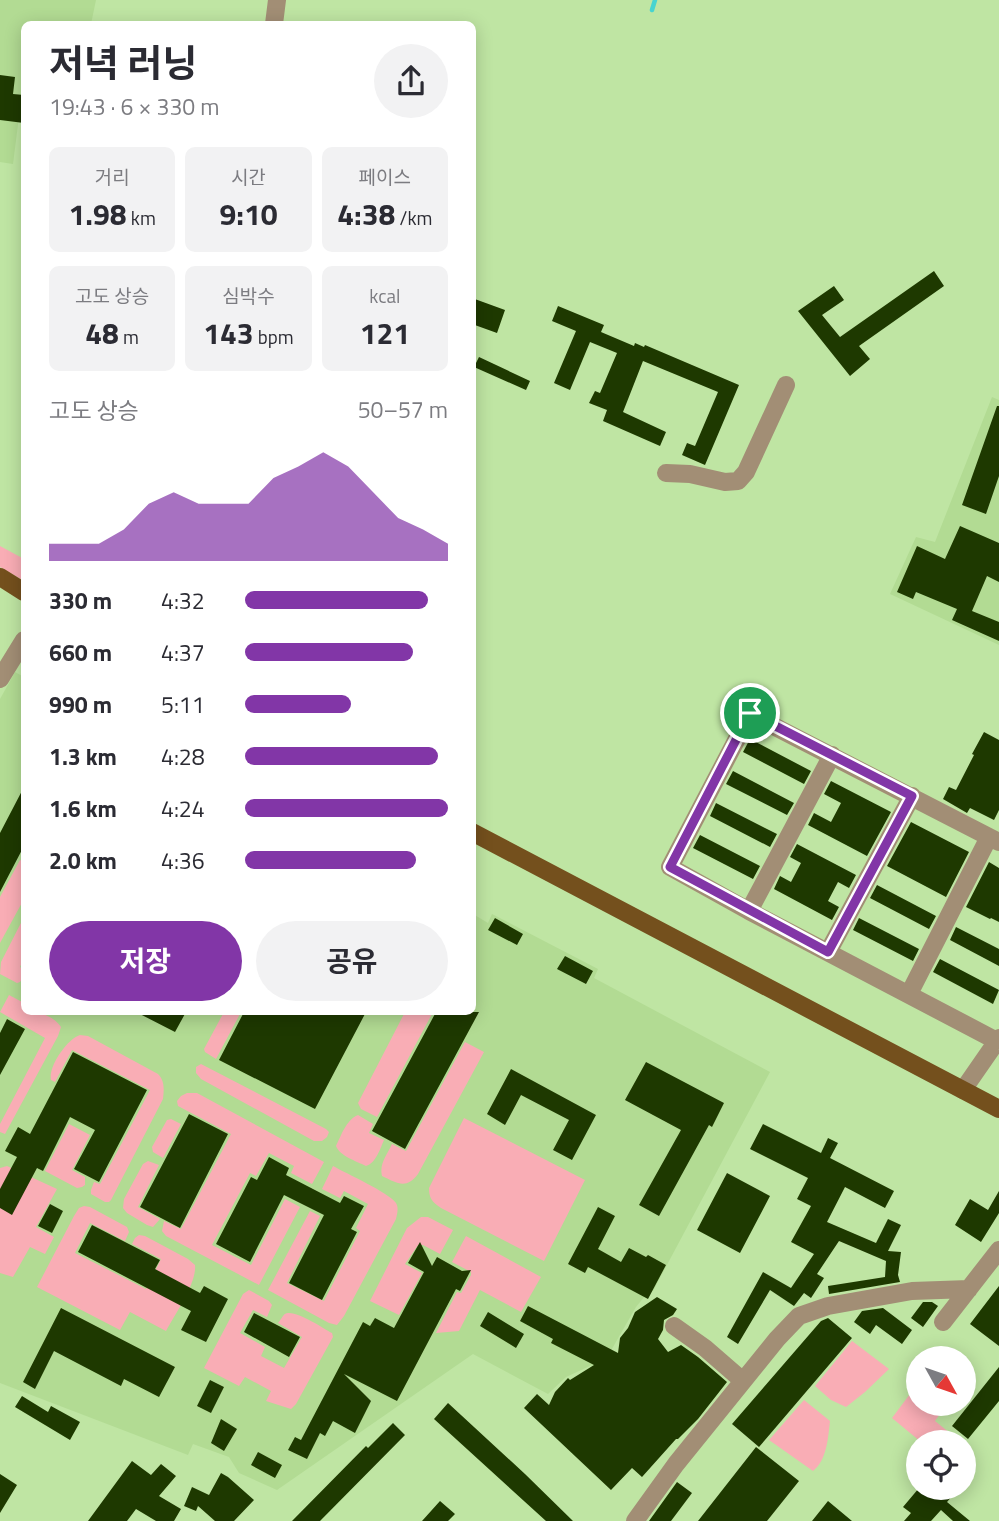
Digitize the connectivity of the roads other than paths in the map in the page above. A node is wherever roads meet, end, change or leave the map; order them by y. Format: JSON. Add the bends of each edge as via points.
{"nodes":[{"id":1,"x":277,"y":0,"type":"edge"},
{"id":2,"x":274,"y":21,"type":"edge"},
{"id":3,"x":786,"y":385,"type":"dead end"},
{"id":4,"x":666,"y":473,"type":"dead end"},
{"id":5,"x":0,"y":577,"type":"edge"},
{"id":6,"x":21,"y":590,"type":"edge"},
{"id":7,"x":21,"y":645,"type":"edge"},
{"id":8,"x":0,"y":679,"type":"edge"},
{"id":9,"x":832,"y":755,"type":"junction"},
{"id":10,"x":912,"y":796,"type":"junction"},
{"id":11,"x":476,"y":834,"type":"edge"},
{"id":12,"x":994,"y":839,"type":"edge"},
{"id":13,"x":749,"y":911,"type":"junction"},
{"id":14,"x":828,"y":952,"type":"junction"},
{"id":15,"x":909,"y":994,"type":"junction"},
{"id":16,"x":998,"y":1039,"type":"edge"},
{"id":17,"x":963,"y":1090,"type":"junction"},
{"id":18,"x":999,"y":1109,"type":"edge"},
{"id":19,"x":999,"y":1250,"type":"edge"},
{"id":20,"x":968,"y":1289,"type":"junction"},
{"id":21,"x":943,"y":1322,"type":"dead end"},
{"id":22,"x":674,"y":1326,"type":"dead end"},
{"id":23,"x":743,"y":1381,"type":"junction"},
{"id":24,"x":635,"y":1521,"type":"edge"}],
"edges":[{"from":1,"to":2,"type":"street"},
{"from":3,"to":4,"type":"street","via":[[738,481]]},
{"from":5,"to":6,"type":"main road"},
{"from":7,"to":8,"type":"street"},
{"from":9,"to":10,"type":"street"},
{"from":9,"to":13,"type":"street"},
{"from":9,"to":13,"type":"street","via":[[750,713],[670,867]]},
{"from":10,"to":12,"type":"street"},
{"from":10,"to":14,"type":"street"},
{"from":11,"to":17,"type":"main road"},
{"from":12,"to":15,"type":"street"},
{"from":13,"to":14,"type":"street"},
{"from":14,"to":15,"type":"street"},
{"from":15,"to":16,"type":"street"},
{"from":16,"to":17,"type":"street"},
{"from":17,"to":18,"type":"main road"},
{"from":19,"to":20,"type":"street"},
{"from":20,"to":21,"type":"street"},
{"from":20,"to":23,"type":"street","via":[[912,1291],[799,1316]]},
{"from":22,"to":23,"type":"street"},
{"from":23,"to":24,"type":"street"}]}
